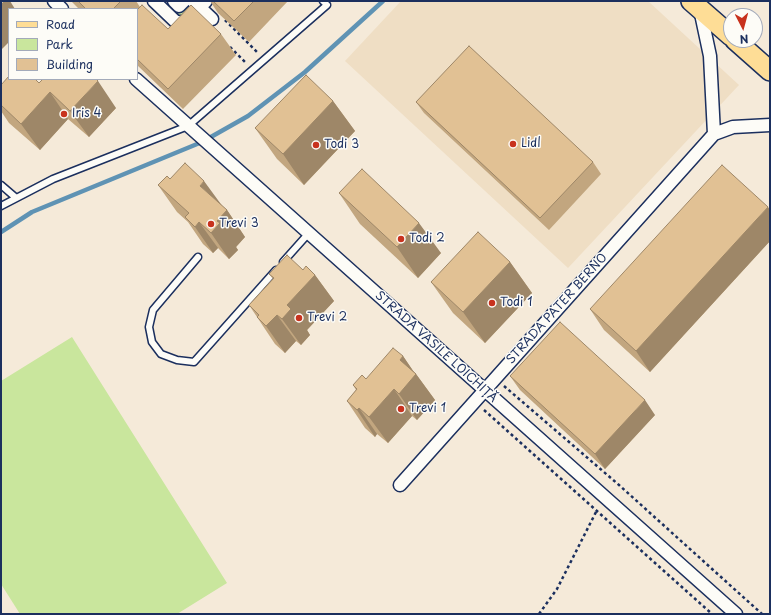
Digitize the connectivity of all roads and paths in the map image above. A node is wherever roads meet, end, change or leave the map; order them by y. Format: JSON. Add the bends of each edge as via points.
{"nodes":[{"id":1,"x":174,"y":1,"type":"edge"},
{"id":2,"x":184,"y":1,"type":"edge"},
{"id":3,"x":323,"y":1,"type":"edge"},
{"id":4,"x":199,"y":3,"type":"edge"},
{"id":5,"x":158,"y":5,"type":"edge"},
{"id":6,"x":695,"y":5,"type":"edge"},
{"id":7,"x":212,"y":20,"type":"joint"},
{"id":8,"x":723,"y":29,"type":"edge"},
{"id":9,"x":248,"y":43,"type":"dead end"},
{"id":10,"x":227,"y":44,"type":"dead end"},
{"id":11,"x":745,"y":48,"type":"edge"},
{"id":12,"x":237,"y":54,"type":"dead end"},
{"id":13,"x":769,"y":66,"type":"edge"},
{"id":14,"x":137,"y":80,"type":"edge"},
{"id":15,"x":770,"y":125,"type":"edge"},
{"id":16,"x":188,"y":126,"type":"junction"},
{"id":17,"x":714,"y":134,"type":"junction"},
{"id":18,"x":1,"y":185,"type":"edge"},
{"id":19,"x":15,"y":197,"type":"junction"},
{"id":20,"x":1,"y":206,"type":"edge"},
{"id":21,"x":308,"y":234,"type":"junction"},
{"id":22,"x":198,"y":257,"type":"dead end"},
{"id":23,"x":495,"y":378,"type":"junction"},
{"id":24,"x":484,"y":390,"type":"junction"},
{"id":25,"x":474,"y":401,"type":"junction"},
{"id":26,"x":400,"y":485,"type":"dead end"},
{"id":27,"x":606,"y":499,"type":"junction"},
{"id":28,"x":596,"y":510,"type":"junction"},
{"id":29,"x":539,"y":614,"type":"edge"},
{"id":30,"x":712,"y":614,"type":"edge"},
{"id":31,"x":736,"y":614,"type":"edge"},
{"id":32,"x":762,"y":614,"type":"edge"}],
"edges":[{"from":1,"to":2,"type":"street","via":[[179,6]]},
{"from":3,"to":16,"type":"lane","via":[[327,5]]},
{"from":4,"to":5,"type":"street","via":[[185,22],[176,22]]},
{"from":4,"to":7,"type":"street"},
{"from":6,"to":8,"type":"main road"},
{"from":6,"to":17,"type":"street","via":[[710,56]]},
{"from":7,"to":9,"type":"path","via":[[218,14]]},
{"from":10,"to":12,"type":"path"},
{"from":11,"to":13,"type":"main road"},
{"from":14,"to":16,"type":"street","name":"STRADA VASILE LOICHIȚĂ"},
{"from":15,"to":17,"type":"street","name":"STRADA PATER BERNO","via":[[733,127]]},
{"from":16,"to":19,"type":"lane","via":[[53,179]]},
{"from":16,"to":21,"type":"street","name":"STRADA VASILE LOICHIȚĂ"},
{"from":17,"to":23,"type":"street","name":"STRADA PATER BERNO"},
{"from":18,"to":19,"type":"lane"},
{"from":19,"to":20,"type":"lane"},
{"from":21,"to":22,"type":"lane","via":[[194,362],[177,360],[161,354],[152,342],[149,327],[153,310]]},
{"from":21,"to":24,"type":"street","name":"STRADA VASILE LOICHIȚĂ"},
{"from":23,"to":24,"type":"street","name":"STRADA PATER BERNO"},
{"from":23,"to":32,"type":"path"},
{"from":24,"to":25,"type":"street","name":"STRADA PATER BERNO"},
{"from":24,"to":27,"type":"street","name":"STRADA VASILE LOICHIȚĂ"},
{"from":25,"to":26,"type":"street","name":"STRADA PATER BERNO"},
{"from":25,"to":28,"type":"path"},
{"from":27,"to":28,"type":"path"},
{"from":27,"to":31,"type":"street","name":"STRADA VASILE LOICHIȚĂ"},
{"from":28,"to":29,"type":"path","via":[[557,589]]},
{"from":28,"to":30,"type":"path"}]}
